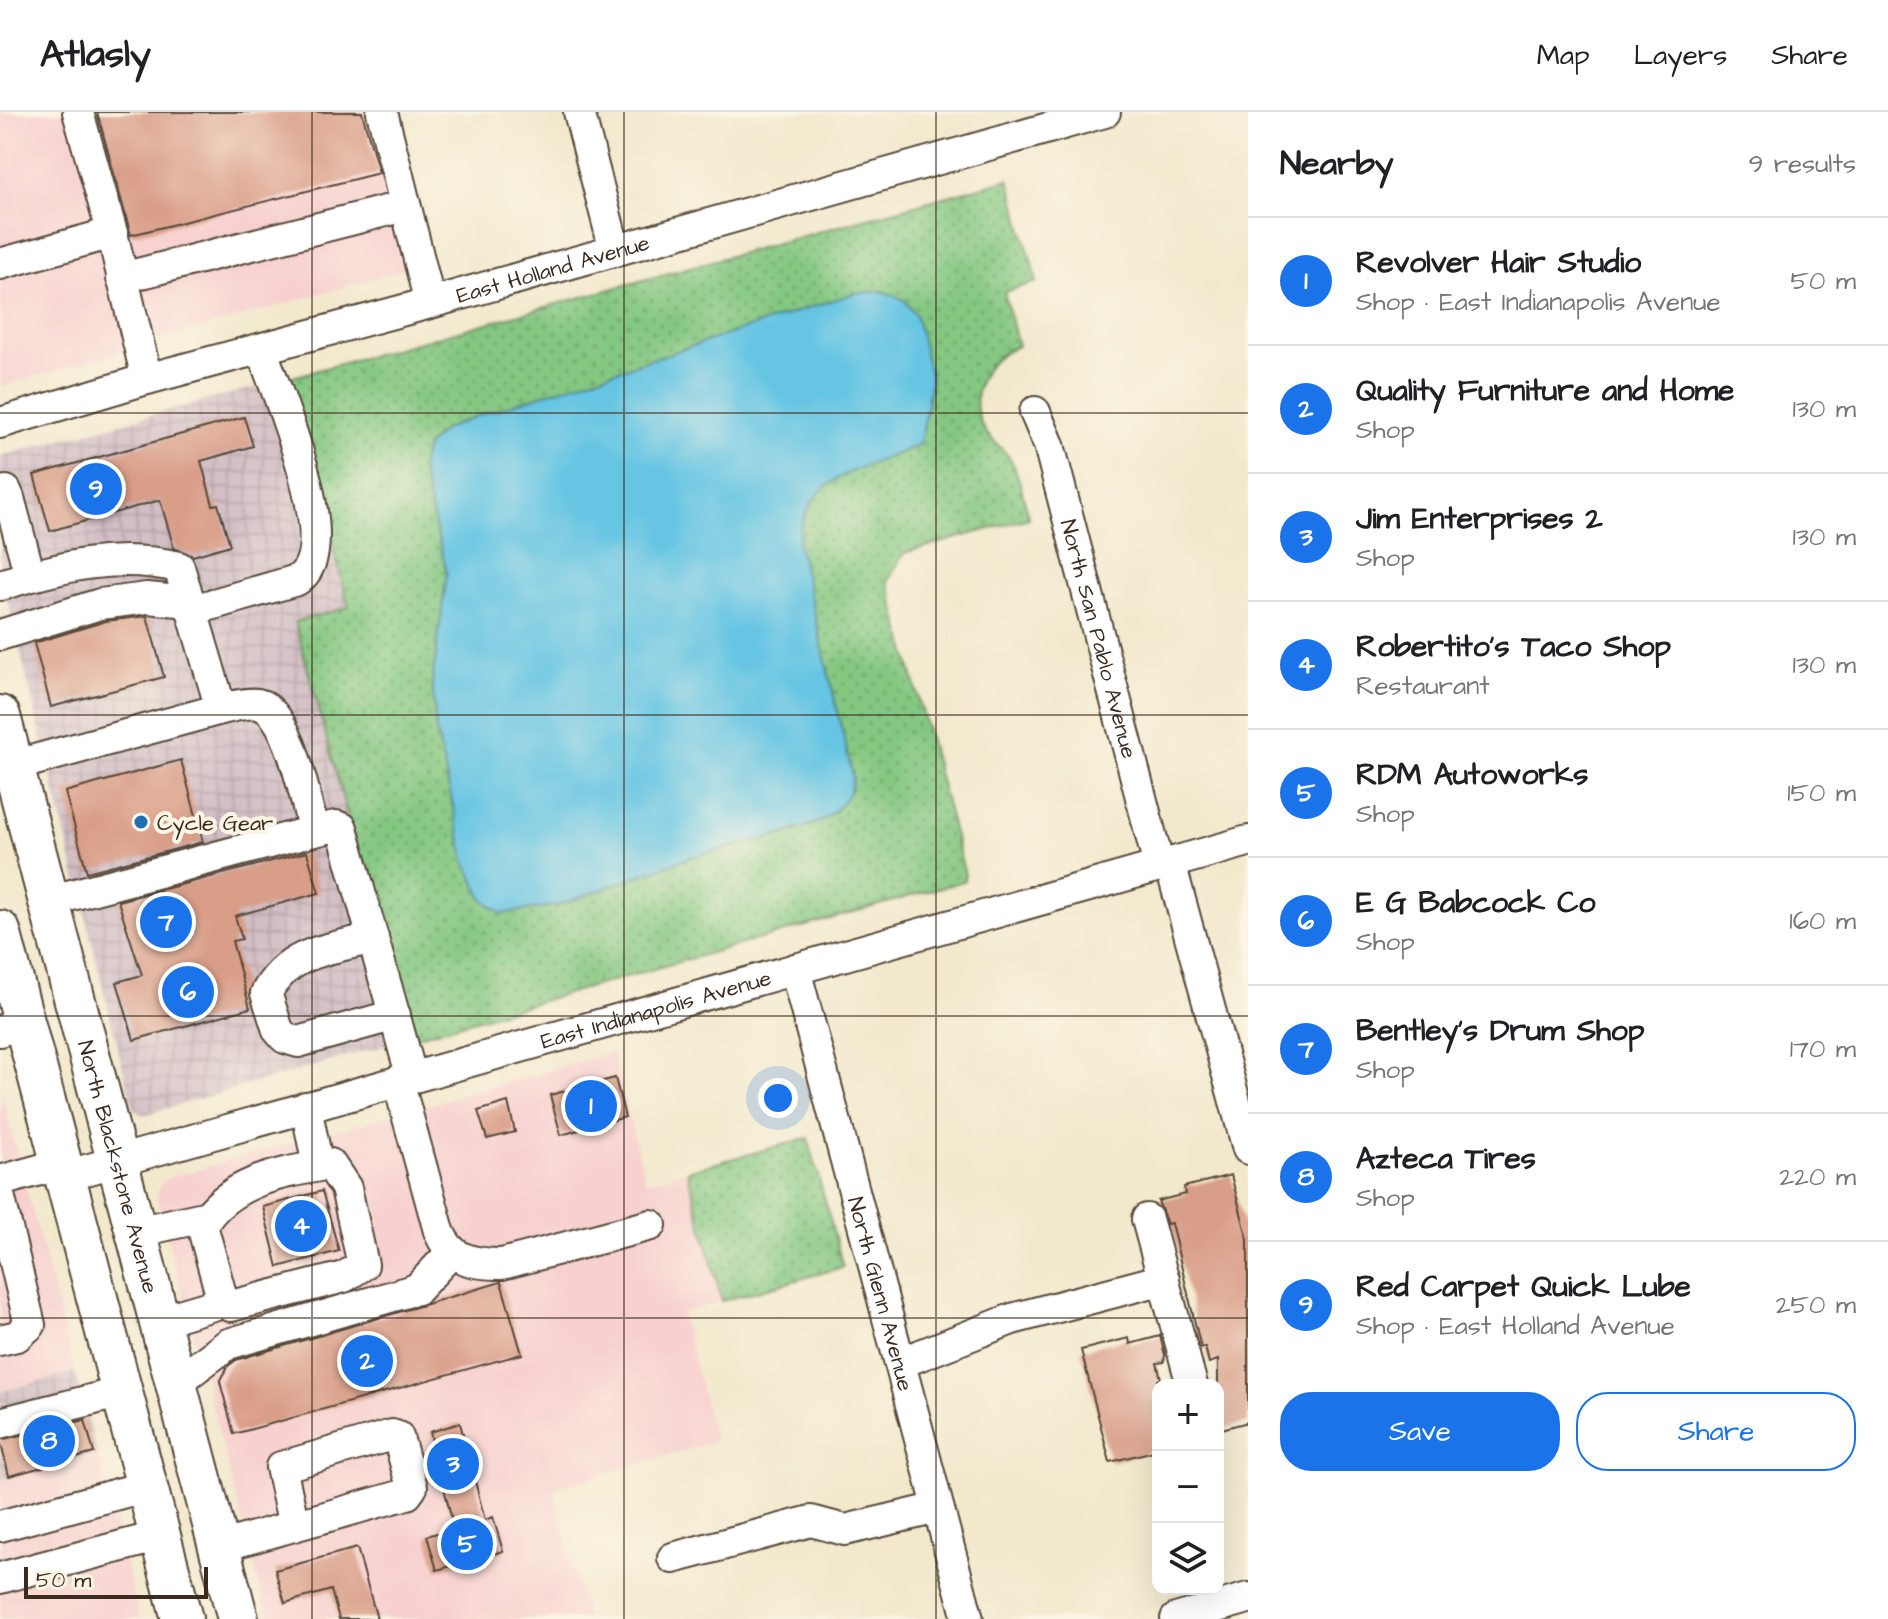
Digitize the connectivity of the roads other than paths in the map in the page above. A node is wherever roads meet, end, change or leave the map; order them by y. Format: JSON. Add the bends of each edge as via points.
{"nodes":[{"id":1,"x":78,"y":112,"type":"edge"},
{"id":2,"x":382,"y":112,"type":"edge"},
{"id":3,"x":579,"y":112,"type":"edge"},
{"id":4,"x":1105,"y":112,"type":"edge"},
{"id":5,"x":405,"y":206,"type":"junction"},
{"id":6,"x":112,"y":233,"type":"junction"},
{"id":7,"x":615,"y":251,"type":"junction"},
{"id":8,"x":0,"y":264,"type":"edge"},
{"id":9,"x":122,"y":278,"type":"junction"},
{"id":10,"x":430,"y":303,"type":"junction"},
{"id":11,"x":261,"y":349,"type":"junction"},
{"id":12,"x":147,"y":379,"type":"junction"},
{"id":13,"x":1035,"y":412,"type":"dead end"},
{"id":14,"x":0,"y":423,"type":"edge"},
{"id":15,"x":2,"y":485,"type":"edge"},
{"id":16,"x":30,"y":576,"type":"junction"},
{"id":17,"x":0,"y":585,"type":"edge"},
{"id":18,"x":192,"y":606,"type":"junction"},
{"id":19,"x":0,"y":635,"type":"edge"},
{"id":20,"x":221,"y":709,"type":"junction"},
{"id":21,"x":0,"y":716,"type":"edge"},
{"id":22,"x":13,"y":766,"type":"junction"},
{"id":23,"x":314,"y":831,"type":"junction"},
{"id":24,"x":1248,"y":841,"type":"edge"},
{"id":25,"x":1165,"y":865,"type":"junction"},
{"id":26,"x":49,"y":901,"type":"junction"},
{"id":27,"x":373,"y":938,"type":"junction"},
{"id":28,"x":2,"y":951,"type":"edge"},
{"id":29,"x":795,"y":969,"type":"junction"},
{"id":30,"x":395,"y":1015,"type":"junction"},
{"id":31,"x":12,"y":1027,"type":"edge"},
{"id":32,"x":405,"y":1080,"type":"junction"},
{"id":33,"x":306,"y":1107,"type":"junction"},
{"id":34,"x":1248,"y":1149,"type":"edge"},
{"id":35,"x":117,"y":1161,"type":"junction"},
{"id":36,"x":318,"y":1166,"type":"junction"},
{"id":37,"x":63,"y":1170,"type":"junction"},
{"id":38,"x":0,"y":1181,"type":"edge"},
{"id":39,"x":0,"y":1199,"type":"edge"},
{"id":40,"x":208,"y":1216,"type":"junction"},
{"id":41,"x":1147,"y":1219,"type":"dead end"},
{"id":42,"x":651,"y":1225,"type":"dead end"},
{"id":43,"x":136,"y":1232,"type":"junction"},
{"id":44,"x":452,"y":1252,"type":"junction"},
{"id":45,"x":1164,"y":1279,"type":"junction"},
{"id":46,"x":223,"y":1302,"type":"junction"},
{"id":47,"x":159,"y":1321,"type":"junction"},
{"id":48,"x":0,"y":1340,"type":"edge"},
{"id":49,"x":900,"y":1363,"type":"junction"},
{"id":50,"x":1190,"y":1379,"type":"edge"},
{"id":51,"x":176,"y":1383,"type":"junction"},
{"id":52,"x":122,"y":1392,"type":"junction"},
{"id":53,"x":0,"y":1423,"type":"edge"},
{"id":54,"x":147,"y":1486,"type":"junction"},
{"id":55,"x":938,"y":1508,"type":"junction"},
{"id":56,"x":0,"y":1526,"type":"edge"},
{"id":57,"x":294,"y":1526,"type":"dead end"},
{"id":58,"x":160,"y":1536,"type":"junction"},
{"id":59,"x":219,"y":1547,"type":"junction"},
{"id":60,"x":673,"y":1558,"type":"dead end"},
{"id":61,"x":0,"y":1578,"type":"edge"},
{"id":62,"x":1248,"y":1598,"type":"edge"},
{"id":63,"x":182,"y":1619,"type":"edge"},
{"id":64,"x":238,"y":1619,"type":"edge"},
{"id":65,"x":968,"y":1619,"type":"edge"},
{"id":66,"x":1176,"y":1619,"type":"edge"}],
"edges":[{"from":1,"to":6,"type":"street"},
{"from":2,"to":5,"type":"street"},
{"from":3,"to":7,"type":"street"},
{"from":4,"to":7,"type":"street","name":"East Holland Avenue"},
{"from":5,"to":9,"type":"street"},
{"from":5,"to":10,"type":"street"},
{"from":6,"to":8,"type":"street"},
{"from":6,"to":9,"type":"street"},
{"from":7,"to":10,"type":"street","name":"East Holland Avenue"},
{"from":9,"to":12,"type":"street"},
{"from":10,"to":11,"type":"street","name":"East Holland Avenue"},
{"from":11,"to":12,"type":"street","name":"East Holland Avenue"},
{"from":11,"to":18,"type":"street","via":[[309,484],[309,567],[297,580]]},
{"from":12,"to":14,"type":"street","name":"East Holland Avenue"},
{"from":13,"to":25,"type":"street","name":"North San Pablo Avenue","via":[[1049,445]]},
{"from":15,"to":16,"type":"street"},
{"from":16,"to":17,"type":"street"},
{"from":16,"to":18,"type":"street","via":[[75,563],[119,559],[170,565],[179,567]]},
{"from":18,"to":19,"type":"street","via":[[147,598],[100,604]]},
{"from":18,"to":20,"type":"street"},
{"from":20,"to":22,"type":"street"},
{"from":20,"to":23,"type":"street","via":[[256,703],[273,711],[284,727]]},
{"from":21,"to":22,"type":"main road","name":"North Blackstone Avenue"},
{"from":22,"to":26,"type":"main road","name":"North Blackstone Avenue"},
{"from":23,"to":26,"type":"street"},
{"from":23,"to":27,"type":"street","via":[[342,828]]},
{"from":24,"to":25,"type":"street","name":"East Indianapolis Avenue"},
{"from":25,"to":29,"type":"street","name":"East Indianapolis Avenue"},
{"from":25,"to":34,"type":"street","name":"North San Pablo Avenue"},
{"from":26,"to":35,"type":"main road","name":"North Blackstone Avenue"},
{"from":27,"to":30,"type":"street"},
{"from":27,"to":30,"type":"street","via":[[292,961],[266,993],[285,1038],[298,1042]]},
{"from":28,"to":31,"type":"main road"},
{"from":29,"to":32,"type":"street","name":"East Indianapolis Avenue"},
{"from":29,"to":49,"type":"street","name":"North Glenn Avenue"},
{"from":30,"to":32,"type":"street"},
{"from":31,"to":37,"type":"main road"},
{"from":32,"to":33,"type":"street","name":"East Indianapolis Avenue"},
{"from":32,"to":44,"type":"street","via":[[439,1231]]},
{"from":33,"to":35,"type":"street","name":"East Indianapolis Avenue"},
{"from":33,"to":36,"type":"street"},
{"from":35,"to":37,"type":"street","name":"East Indianapolis Avenue"},
{"from":35,"to":43,"type":"main road","name":"North Blackstone Avenue"},
{"from":36,"to":40,"type":"street","via":[[262,1177],[214,1206]]},
{"from":36,"to":46,"type":"street","via":[[330,1164],[346,1188],[363,1265],[344,1277],[231,1306]]},
{"from":37,"to":38,"type":"street","name":"East Indianapolis Avenue"},
{"from":37,"to":52,"type":"main road"},
{"from":39,"to":48,"type":"street","via":[[30,1325],[17,1336]]},
{"from":40,"to":43,"type":"street"},
{"from":40,"to":46,"type":"street","via":[[202,1225]]},
{"from":41,"to":45,"type":"street"},
{"from":42,"to":44,"type":"street","via":[[502,1264],[478,1264]]},
{"from":43,"to":47,"type":"main road","name":"North Blackstone Avenue"},
{"from":44,"to":51,"type":"street","via":[[417,1289],[228,1344]]},
{"from":45,"to":49,"type":"street","via":[[1012,1319]]},
{"from":45,"to":50,"type":"street"},
{"from":46,"to":47,"type":"street"},
{"from":47,"to":51,"type":"main road","name":"North Blackstone Avenue"},
{"from":49,"to":55,"type":"street","name":"North Glenn Avenue"},
{"from":51,"to":59,"type":"main road","name":"North Blackstone Avenue"},
{"from":52,"to":53,"type":"street"},
{"from":52,"to":54,"type":"main road"},
{"from":54,"to":56,"type":"street"},
{"from":54,"to":58,"type":"main road"},
{"from":55,"to":60,"type":"street","via":[[845,1530],[811,1521]]},
{"from":55,"to":65,"type":"street","name":"North Glenn Avenue"},
{"from":57,"to":59,"type":"street"},
{"from":58,"to":61,"type":"street"},
{"from":58,"to":63,"type":"main road"},
{"from":59,"to":64,"type":"main road","name":"North Blackstone Avenue"},
{"from":62,"to":66,"type":"street"}]}
